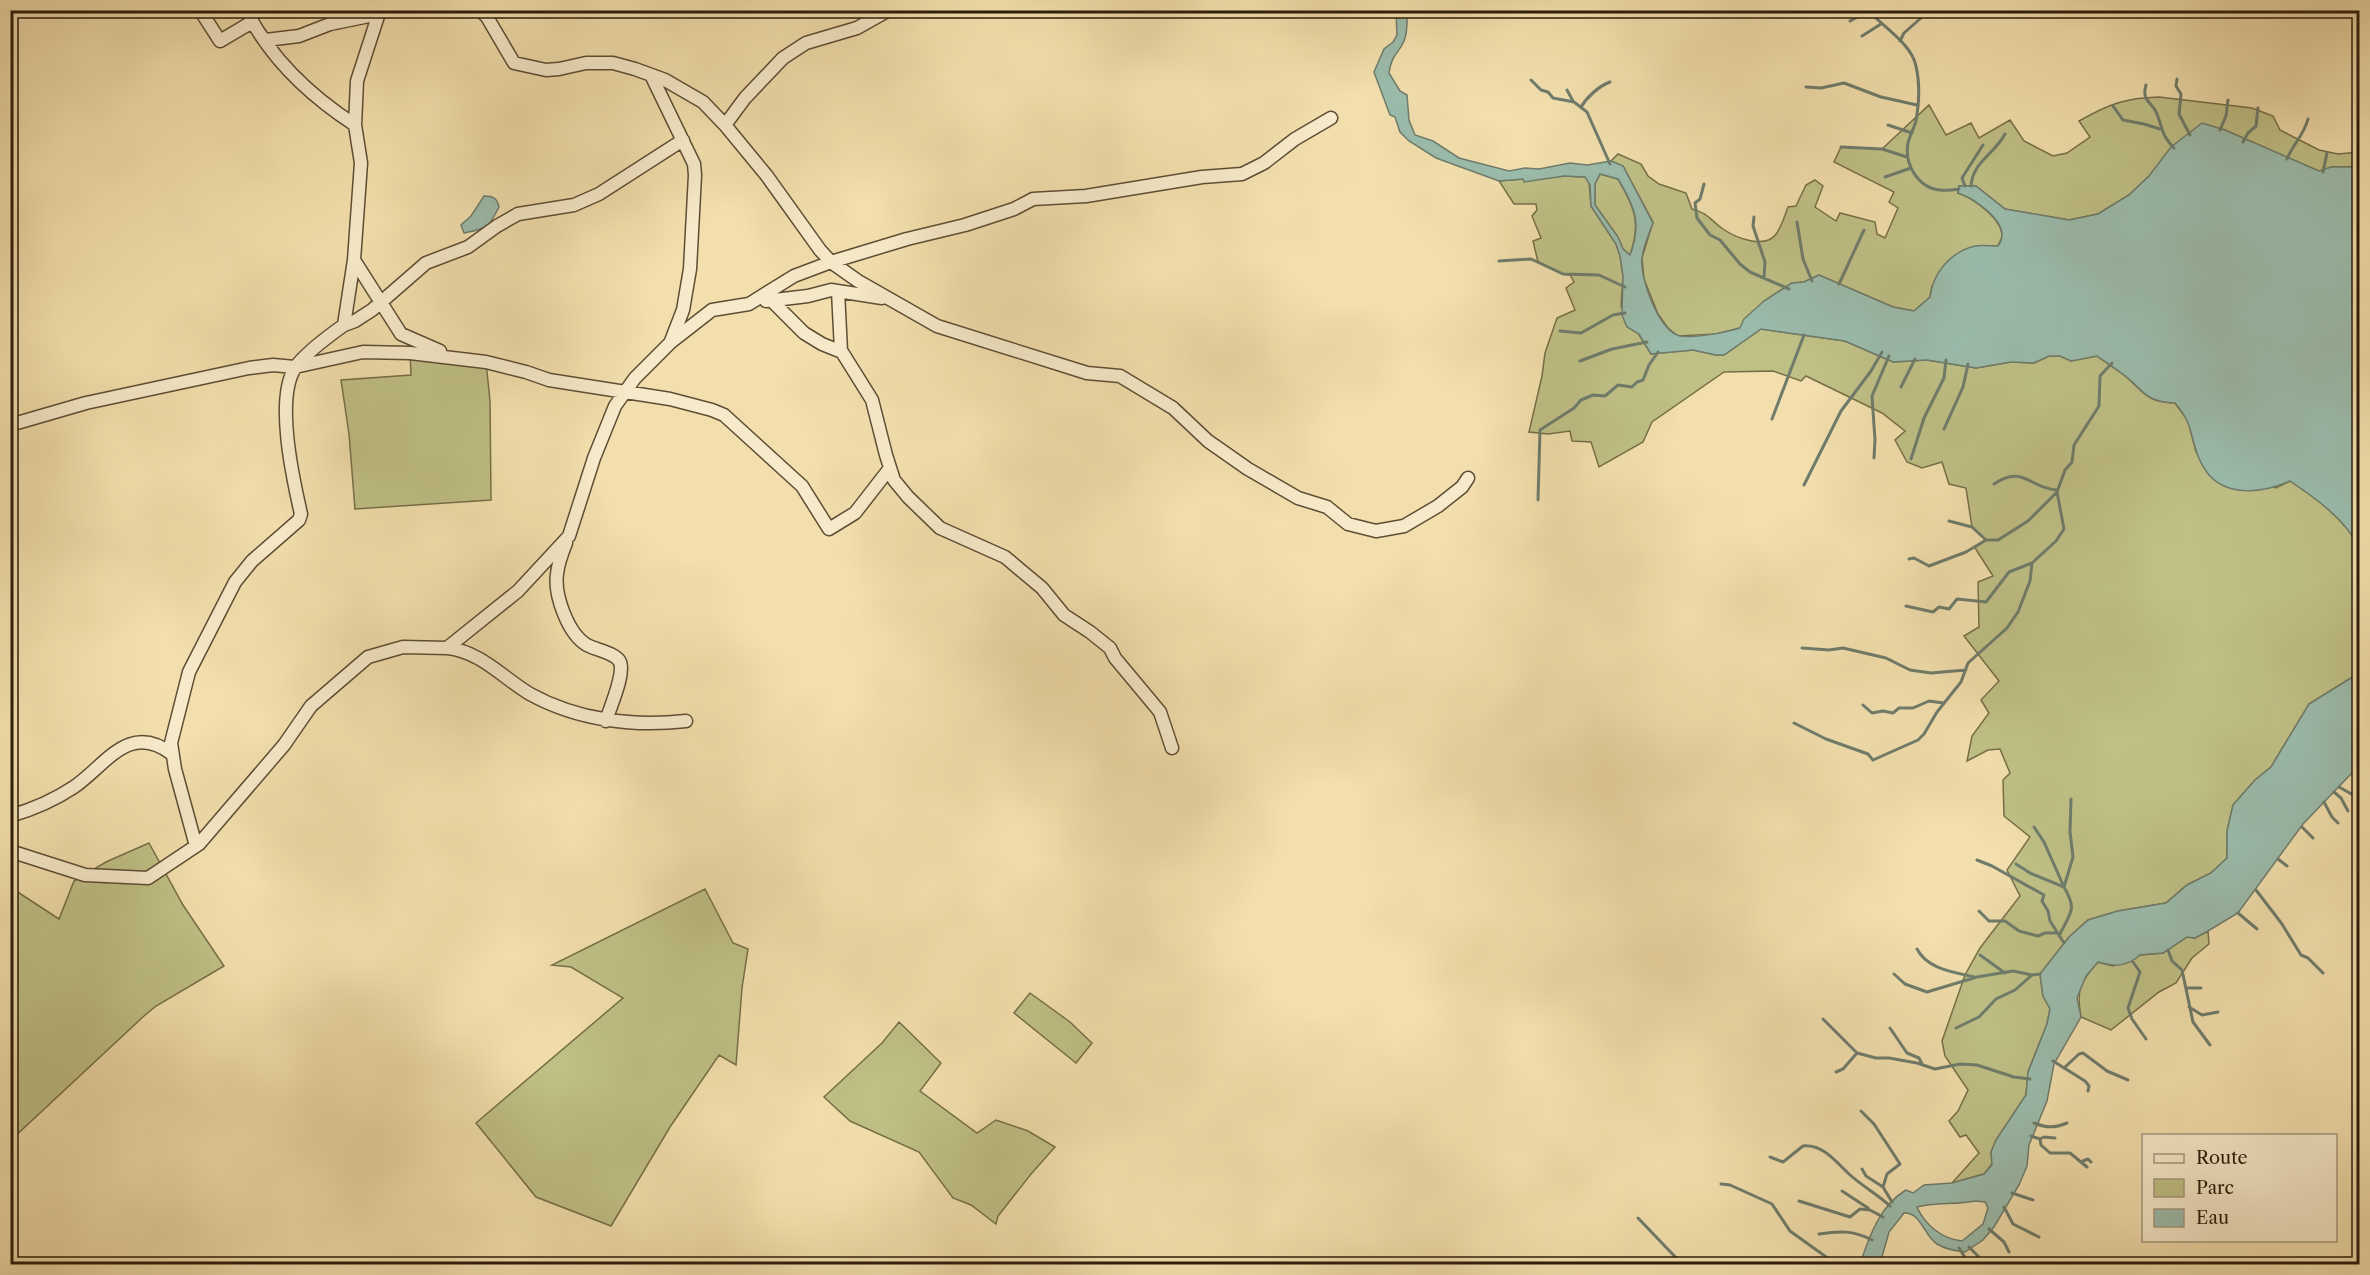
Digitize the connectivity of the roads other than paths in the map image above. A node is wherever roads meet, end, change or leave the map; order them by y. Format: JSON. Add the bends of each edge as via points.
{"nodes":[{"id":1,"x":200,"y":10,"type":"edge"},
{"id":2,"x":246,"y":10,"type":"edge"},
{"id":3,"x":480,"y":10,"type":"edge"},
{"id":4,"x":889,"y":10,"type":"edge"},
{"id":5,"x":380,"y":12,"type":"edge"},
{"id":6,"x":252,"y":22,"type":"junction"},
{"id":7,"x":266,"y":40,"type":"junction"},
{"id":8,"x":651,"y":75,"type":"junction"},
{"id":9,"x":1330,"y":118,"type":"dead end"},
{"id":10,"x":725,"y":124,"type":"junction"},
{"id":11,"x":355,"y":125,"type":"junction"},
{"id":12,"x":683,"y":140,"type":"junction"},
{"id":13,"x":354,"y":260,"type":"junction"},
{"id":14,"x":831,"y":262,"type":"junction"},
{"id":15,"x":838,"y":291,"type":"junction"},
{"id":16,"x":892,"y":299,"type":"junction"},
{"id":17,"x":771,"y":300,"type":"junction"},
{"id":18,"x":380,"y":302,"type":"junction"},
{"id":19,"x":749,"y":304,"type":"junction"},
{"id":20,"x":344,"y":325,"type":"junction"},
{"id":21,"x":671,"y":342,"type":"junction"},
{"id":22,"x":841,"y":351,"type":"junction"},
{"id":23,"x":458,"y":358,"type":"junction"},
{"id":24,"x":295,"y":367,"type":"junction"},
{"id":25,"x":625,"y":391,"type":"junction"},
{"id":26,"x":10,"y":425,"type":"edge"},
{"id":27,"x":890,"y":468,"type":"junction"},
{"id":28,"x":1468,"y":478,"type":"dead end"},
{"id":29,"x":569,"y":536,"type":"junction"},
{"id":30,"x":447,"y":648,"type":"junction"},
{"id":31,"x":606,"y":721,"type":"junction"},
{"id":32,"x":686,"y":721,"type":"dead end"},
{"id":33,"x":1172,"y":748,"type":"dead end"},
{"id":34,"x":172,"y":754,"type":"junction"},
{"id":35,"x":10,"y":816,"type":"edge"},
{"id":36,"x":196,"y":846,"type":"junction"},
{"id":37,"x":10,"y":851,"type":"edge"}],
"edges":[{"from":1,"to":6,"type":"street","via":[[220,41]]},
{"from":2,"to":6,"type":"street"},
{"from":3,"to":8,"type":"street","via":[[514,63],[546,70],[613,63]]},
{"from":4,"to":10,"type":"street","via":[[857,28],[806,43],[783,58]]},
{"from":5,"to":7,"type":"street","via":[[299,36]]},
{"from":5,"to":11,"type":"street","via":[[360,70]]},
{"from":6,"to":7,"type":"street"},
{"from":7,"to":11,"type":"street","via":[[308,90]]},
{"from":8,"to":10,"type":"street","via":[[703,102]]},
{"from":8,"to":12,"type":"street"},
{"from":9,"to":14,"type":"street","via":[[1242,174],[1033,200],[965,225]]},
{"from":10,"to":14,"type":"street"},
{"from":11,"to":13,"type":"street","via":[[361,163]]},
{"from":12,"to":18,"type":"street","via":[[599,194],[574,205],[518,214],[468,247],[426,263]]},
{"from":12,"to":21,"type":"street","via":[[694,164],[690,269],[683,310]]},
{"from":13,"to":18,"type":"street"},
{"from":13,"to":20,"type":"street"},
{"from":14,"to":16,"type":"street"},
{"from":14,"to":19,"type":"street","via":[[794,276]]},
{"from":15,"to":16,"type":"street"},
{"from":15,"to":17,"type":"street"},
{"from":15,"to":22,"type":"street"},
{"from":16,"to":28,"type":"street","via":[[937,326],[1087,373],[1120,376],[1173,408],[1208,441],[1248,469],[1299,498],[1327,507],[1348,524],[1377,531],[1404,526],[1438,506]]},
{"from":17,"to":19,"type":"street"},
{"from":17,"to":22,"type":"street","via":[[804,333]]},
{"from":18,"to":20,"type":"street"},
{"from":18,"to":23,"type":"street","via":[[405,336]]},
{"from":19,"to":21,"type":"street","via":[[712,310]]},
{"from":20,"to":24,"type":"street"},
{"from":21,"to":25,"type":"street"},
{"from":22,"to":27,"type":"street","via":[[872,400]]},
{"from":23,"to":24,"type":"street","via":[[363,352]]},
{"from":23,"to":25,"type":"street","via":[[549,380]]},
{"from":24,"to":26,"type":"street","via":[[273,365],[228,372],[86,403]]},
{"from":24,"to":34,"type":"street","via":[[287,412],[289,462],[301,514],[252,561],[222,605],[189,672],[171,741]]},
{"from":25,"to":27,"type":"street","via":[[723,415],[802,486],[829,529],[855,513]]},
{"from":25,"to":29,"type":"street","via":[[594,458]]},
{"from":27,"to":33,"type":"street","via":[[908,497],[940,528],[1005,557],[1042,588],[1064,615],[1110,648],[1160,712]]},
{"from":29,"to":30,"type":"street","via":[[518,591]]},
{"from":29,"to":31,"type":"street","via":[[556,575],[565,615],[584,642],[618,658],[621,664],[621,676]]},
{"from":30,"to":31,"type":"street","via":[[487,663],[531,694]]},
{"from":30,"to":36,"type":"street","via":[[403,646],[368,657],[346,674],[311,706],[271,760]]},
{"from":31,"to":32,"type":"street"},
{"from":34,"to":35,"type":"street","via":[[150,742],[125,745],[44,806]]},
{"from":34,"to":36,"type":"street"},
{"from":36,"to":37,"type":"street","via":[[148,878],[85,875]]}]}
